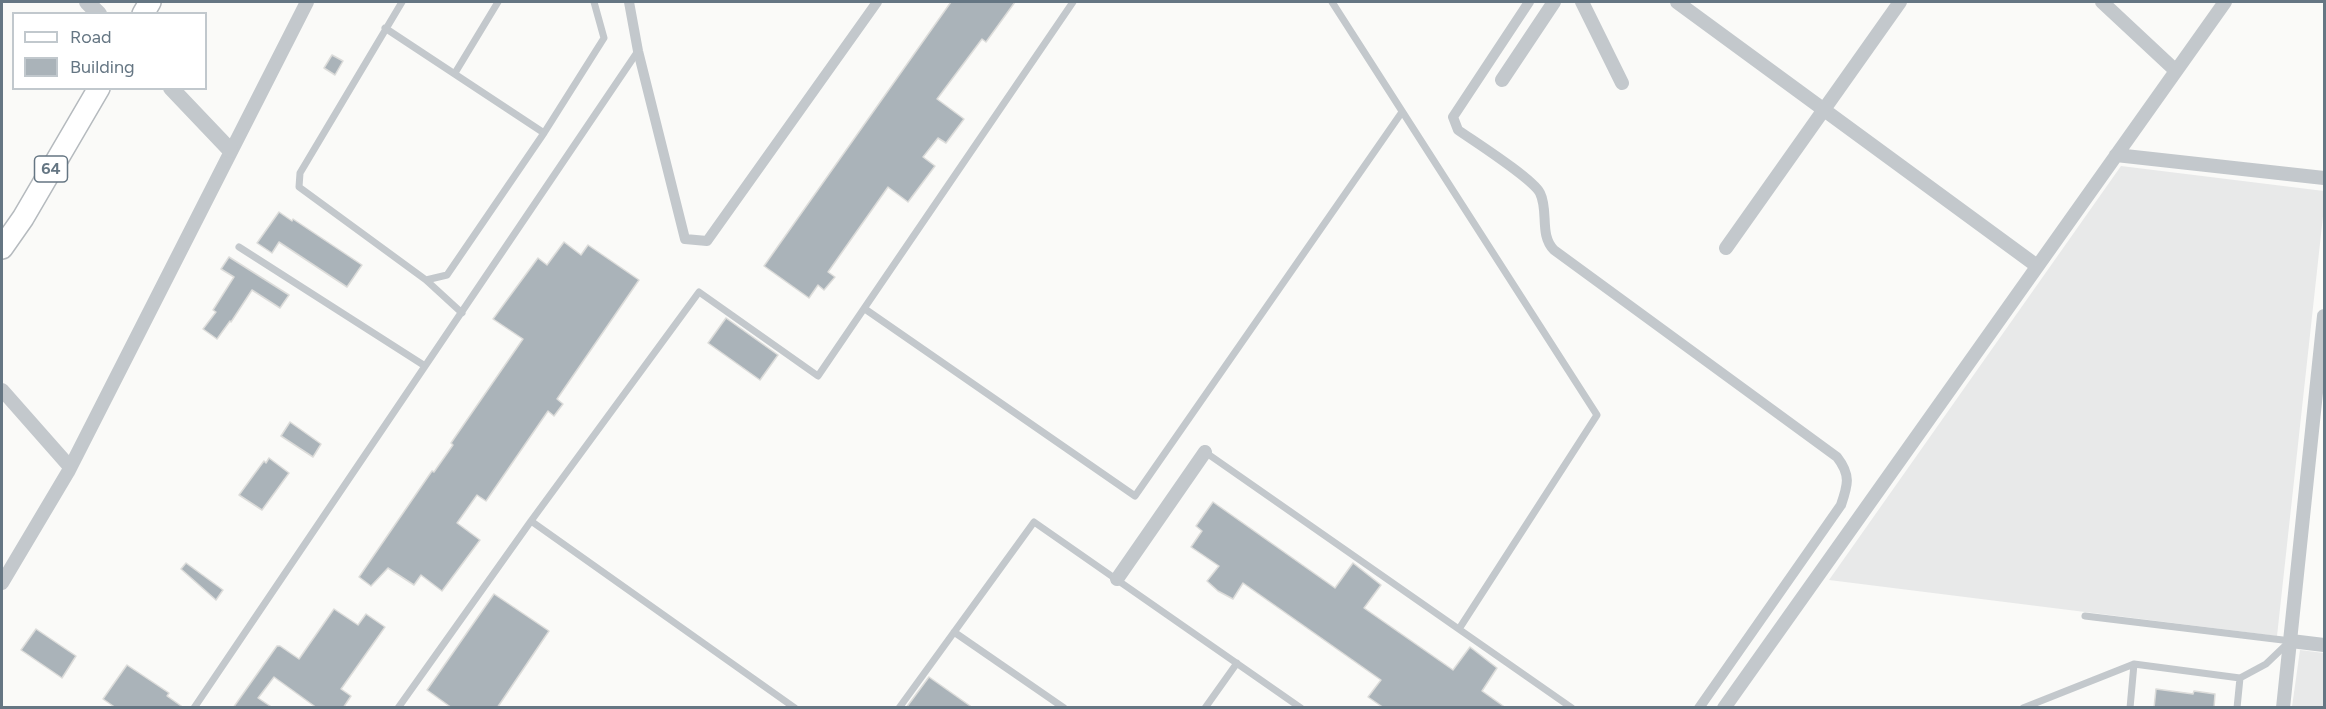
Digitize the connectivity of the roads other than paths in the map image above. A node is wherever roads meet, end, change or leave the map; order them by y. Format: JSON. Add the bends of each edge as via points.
{"nodes":[{"id":1,"x":307,"y":2,"type":"edge"},
{"id":2,"x":402,"y":2,"type":"edge"},
{"id":3,"x":498,"y":2,"type":"edge"},
{"id":4,"x":594,"y":2,"type":"edge"},
{"id":5,"x":629,"y":2,"type":"edge"},
{"id":6,"x":877,"y":2,"type":"edge"},
{"id":7,"x":1073,"y":2,"type":"edge"},
{"id":8,"x":1332,"y":2,"type":"edge"},
{"id":9,"x":1529,"y":2,"type":"edge"},
{"id":10,"x":1554,"y":2,"type":"edge"},
{"id":11,"x":1582,"y":2,"type":"edge"},
{"id":12,"x":1677,"y":2,"type":"edge"},
{"id":13,"x":1900,"y":2,"type":"edge"},
{"id":14,"x":2102,"y":2,"type":"edge"},
{"id":15,"x":2225,"y":2,"type":"edge"},
{"id":16,"x":385,"y":28,"type":"junction"},
{"id":17,"x":638,"y":51,"type":"junction"},
{"id":18,"x":2176,"y":71,"type":"junction"},
{"id":19,"x":455,"y":73,"type":"junction"},
{"id":20,"x":1502,"y":80,"type":"dead end"},
{"id":21,"x":1622,"y":82,"type":"dead end"},
{"id":22,"x":98,"y":90,"type":"edge"},
{"id":23,"x":173,"y":90,"type":"edge"},
{"id":24,"x":1824,"y":109,"type":"junction"},
{"id":25,"x":1402,"y":112,"type":"junction"},
{"id":26,"x":544,"y":133,"type":"junction"},
{"id":27,"x":230,"y":150,"type":"junction"},
{"id":28,"x":2116,"y":155,"type":"junction"},
{"id":29,"x":2325,"y":178,"type":"edge"},
{"id":30,"x":239,"y":247,"type":"dead end"},
{"id":31,"x":2,"y":248,"type":"edge"},
{"id":32,"x":1726,"y":248,"type":"dead end"},
{"id":33,"x":2037,"y":266,"type":"junction"},
{"id":34,"x":426,"y":280,"type":"junction"},
{"id":35,"x":865,"y":309,"type":"junction"},
{"id":36,"x":462,"y":313,"type":"junction"},
{"id":37,"x":2325,"y":316,"type":"edge"},
{"id":38,"x":2322,"y":364,"type":"edge"},
{"id":39,"x":425,"y":366,"type":"junction"},
{"id":40,"x":2,"y":390,"type":"edge"},
{"id":41,"x":1205,"y":452,"type":"joint"},
{"id":42,"x":70,"y":467,"type":"junction"},
{"id":43,"x":531,"y":521,"type":"junction"},
{"id":44,"x":1117,"y":579,"type":"junction"},
{"id":45,"x":2,"y":583,"type":"edge"},
{"id":46,"x":2085,"y":616,"type":"dead end"},
{"id":47,"x":1459,"y":629,"type":"junction"},
{"id":48,"x":954,"y":632,"type":"junction"},
{"id":49,"x":2291,"y":641,"type":"junction"},
{"id":50,"x":2325,"y":645,"type":"edge"},
{"id":51,"x":1237,"y":663,"type":"junction"},
{"id":52,"x":2134,"y":664,"type":"junction"},
{"id":53,"x":2240,"y":678,"type":"junction"},
{"id":54,"x":194,"y":708,"type":"edge"},
{"id":55,"x":398,"y":708,"type":"edge"},
{"id":56,"x":795,"y":708,"type":"edge"},
{"id":57,"x":899,"y":708,"type":"edge"},
{"id":58,"x":1064,"y":708,"type":"edge"},
{"id":59,"x":1205,"y":708,"type":"edge"},
{"id":60,"x":1301,"y":708,"type":"edge"},
{"id":61,"x":1572,"y":708,"type":"edge"},
{"id":62,"x":1699,"y":708,"type":"edge"},
{"id":63,"x":1724,"y":708,"type":"edge"},
{"id":64,"x":2023,"y":708,"type":"edge"},
{"id":65,"x":2130,"y":708,"type":"edge"},
{"id":66,"x":2237,"y":708,"type":"edge"},
{"id":67,"x":2283,"y":708,"type":"edge"}],
"edges":[{"from":1,"to":27,"type":"street"},
{"from":2,"to":16,"type":"lane"},
{"from":3,"to":19,"type":"lane"},
{"from":4,"to":26,"type":"lane","via":[[604,38]]},
{"from":5,"to":17,"type":"street"},
{"from":6,"to":17,"type":"street","via":[[707,241],[686,239]]},
{"from":7,"to":35,"type":"lane"},
{"from":8,"to":25,"type":"lane"},
{"from":9,"to":62,"type":"street","via":[[1453,117],[1458,130],[1535,185],[1544,204],[1546,238],[1554,250],[1837,457],[1846,468],[1848,479],[1841,505]]},
{"from":10,"to":20,"type":"street"},
{"from":11,"to":21,"type":"street"},
{"from":12,"to":24,"type":"street"},
{"from":13,"to":24,"type":"street"},
{"from":14,"to":18,"type":"street"},
{"from":15,"to":18,"type":"street"},
{"from":16,"to":19,"type":"lane"},
{"from":16,"to":34,"type":"lane","via":[[300,173],[299,187]]},
{"from":17,"to":36,"type":"lane"},
{"from":18,"to":28,"type":"street"},
{"from":19,"to":26,"type":"lane"},
{"from":22,"to":31,"type":"main road","number":"64"},
{"from":23,"to":27,"type":"street"},
{"from":24,"to":32,"type":"street"},
{"from":24,"to":33,"type":"street"},
{"from":25,"to":35,"type":"lane","via":[[1135,496]]},
{"from":25,"to":47,"type":"lane","via":[[1597,415]]},
{"from":26,"to":34,"type":"lane","via":[[447,275]]},
{"from":27,"to":42,"type":"street"},
{"from":28,"to":29,"type":"street"},
{"from":28,"to":33,"type":"street"},
{"from":30,"to":39,"type":"lane"},
{"from":33,"to":63,"type":"street"},
{"from":34,"to":36,"type":"lane"},
{"from":35,"to":43,"type":"lane","via":[[818,376],[699,292]]},
{"from":36,"to":39,"type":"lane"},
{"from":37,"to":38,"type":"street"},
{"from":38,"to":49,"type":"street"},
{"from":39,"to":54,"type":"lane"},
{"from":40,"to":42,"type":"street"},
{"from":41,"to":44,"type":"street"},
{"from":41,"to":47,"type":"lane"},
{"from":42,"to":45,"type":"street"},
{"from":43,"to":55,"type":"lane"},
{"from":43,"to":56,"type":"lane"},
{"from":44,"to":48,"type":"lane","via":[[1034,522]]},
{"from":44,"to":51,"type":"lane"},
{"from":46,"to":49,"type":"lane"},
{"from":47,"to":61,"type":"lane"},
{"from":48,"to":57,"type":"lane"},
{"from":48,"to":58,"type":"lane"},
{"from":49,"to":50,"type":"street"},
{"from":49,"to":53,"type":"lane","via":[[2266,663]]},
{"from":49,"to":67,"type":"street"},
{"from":51,"to":59,"type":"lane"},
{"from":51,"to":60,"type":"lane"},
{"from":52,"to":53,"type":"lane"},
{"from":52,"to":64,"type":"lane"},
{"from":52,"to":65,"type":"lane"},
{"from":53,"to":66,"type":"lane"}]}
